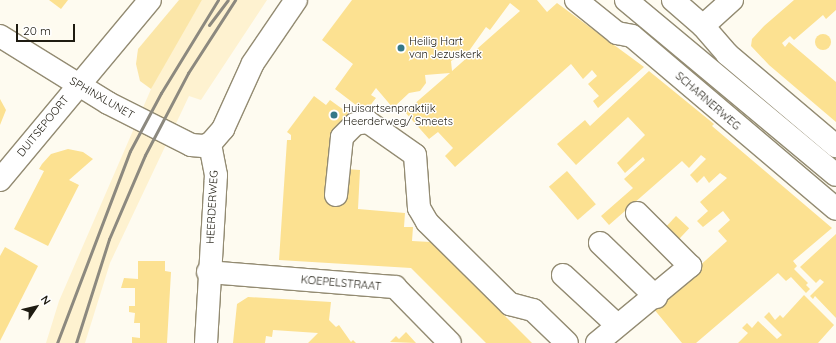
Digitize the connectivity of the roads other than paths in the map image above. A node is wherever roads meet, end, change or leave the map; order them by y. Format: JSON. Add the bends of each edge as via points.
{"nodes":[{"id":1,"x":150,"y":0,"type":"edge"},
{"id":2,"x":296,"y":0,"type":"edge"},
{"id":3,"x":576,"y":0,"type":"edge"},
{"id":4,"x":626,"y":0,"type":"edge"},
{"id":5,"x":673,"y":0,"type":"edge"},
{"id":6,"x":732,"y":0,"type":"edge"},
{"id":7,"x":703,"y":26,"type":"junction"},
{"id":8,"x":0,"y":36,"type":"edge"},
{"id":9,"x":77,"y":84,"type":"junction"},
{"id":10,"x":779,"y":130,"type":"junction"},
{"id":11,"x":210,"y":144,"type":"junction"},
{"id":12,"x":836,"y":146,"type":"edge"},
{"id":13,"x":836,"y":175,"type":"edge"},
{"id":14,"x":0,"y":180,"type":"edge"},
{"id":15,"x":836,"y":186,"type":"edge"},
{"id":16,"x":336,"y":195,"type":"dead end"},
{"id":17,"x":836,"y":209,"type":"edge"},
{"id":18,"x":637,"y":213,"type":"dead end"},
{"id":19,"x":600,"y":243,"type":"dead end"},
{"id":20,"x":208,"y":272,"type":"junction"},
{"id":21,"x":563,"y":275,"type":"dead end"},
{"id":22,"x":656,"y":297,"type":"junction"},
{"id":23,"x":616,"y":324,"type":"junction"},
{"id":24,"x":206,"y":343,"type":"edge"},
{"id":25,"x":450,"y":343,"type":"edge"},
{"id":26,"x":566,"y":343,"type":"edge"},
{"id":27,"x":597,"y":343,"type":"edge"}],
"edges":[{"from":1,"to":9,"type":"street","name":"DUITSEPOORT"},
{"from":2,"to":11,"type":"street","via":[[253,64],[226,124]]},
{"from":3,"to":17,"type":"street","name":"SCHARNERWEG","via":[[617,33],[632,36]]},
{"from":4,"to":10,"type":"street","name":"SCHARNERWEG"},
{"from":5,"to":7,"type":"street"},
{"from":6,"to":7,"type":"street"},
{"from":7,"to":12,"type":"street","via":[[727,54]]},
{"from":8,"to":9,"type":"street","name":"SPHINXLUNET"},
{"from":9,"to":11,"type":"street","name":"SPHINXLUNET","via":[[191,145]]},
{"from":9,"to":14,"type":"street","name":"DUITSEPOORT"},
{"from":10,"to":13,"type":"street","name":"SCHARNERWEG"},
{"from":10,"to":15,"type":"street","name":"SCHARNERWEG"},
{"from":11,"to":20,"type":"street","name":"HEERDERWEG","via":[[216,175]]},
{"from":16,"to":26,"type":"street","via":[[342,136],[355,124],[368,122],[415,155],[419,208],[427,222],[510,304],[533,310]]},
{"from":18,"to":22,"type":"street","via":[[690,266]]},
{"from":19,"to":22,"type":"street"},
{"from":20,"to":24,"type":"street","name":"HEERDERWEG"},
{"from":20,"to":25,"type":"street","name":"KOEPELSTRAAT","via":[[395,287]]},
{"from":21,"to":23,"type":"street"},
{"from":22,"to":23,"type":"street"},
{"from":23,"to":27,"type":"street"}]}
